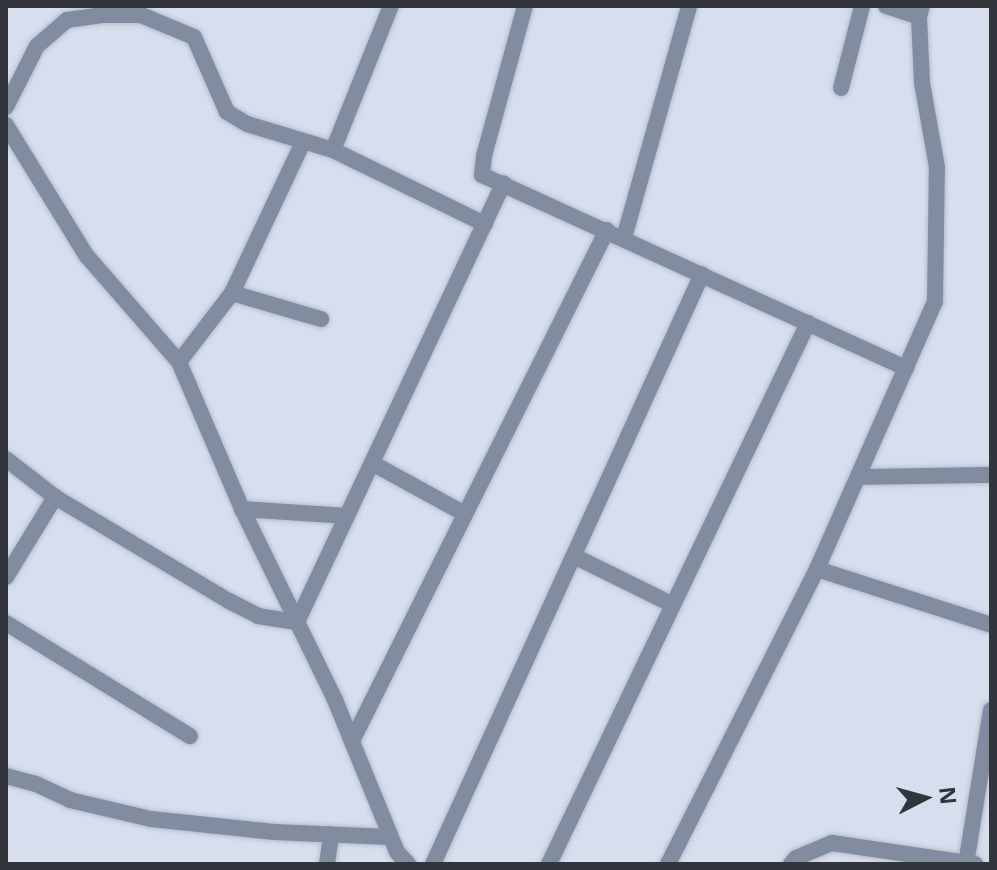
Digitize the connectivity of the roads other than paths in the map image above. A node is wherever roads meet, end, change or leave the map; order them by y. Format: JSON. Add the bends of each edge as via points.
{"nodes":[{"id":1,"x":391,"y":6,"type":"edge"},
{"id":2,"x":525,"y":6,"type":"edge"},
{"id":3,"x":689,"y":6,"type":"edge"},
{"id":4,"x":862,"y":6,"type":"edge"},
{"id":5,"x":886,"y":6,"type":"edge"},
{"id":6,"x":920,"y":11,"type":"edge"},
{"id":7,"x":841,"y":88,"type":"dead end"},
{"id":8,"x":6,"y":107,"type":"edge"},
{"id":9,"x":6,"y":125,"type":"edge"},
{"id":10,"x":303,"y":142,"type":"junction"},
{"id":11,"x":333,"y":150,"type":"junction"},
{"id":12,"x":504,"y":183,"type":"junction"},
{"id":13,"x":485,"y":224,"type":"junction"},
{"id":14,"x":607,"y":230,"type":"junction"},
{"id":15,"x":624,"y":238,"type":"junction"},
{"id":16,"x":702,"y":274,"type":"junction"},
{"id":17,"x":232,"y":293,"type":"junction"},
{"id":18,"x":321,"y":319,"type":"dead end"},
{"id":19,"x":808,"y":323,"type":"junction"},
{"id":20,"x":179,"y":362,"type":"junction"},
{"id":21,"x":906,"y":368,"type":"junction"},
{"id":22,"x":6,"y":459,"type":"edge"},
{"id":23,"x":372,"y":463,"type":"junction"},
{"id":24,"x":991,"y":475,"type":"edge"},
{"id":25,"x":858,"y":477,"type":"junction"},
{"id":26,"x":55,"y":497,"type":"junction"},
{"id":27,"x":242,"y":509,"type":"junction"},
{"id":28,"x":465,"y":514,"type":"junction"},
{"id":29,"x":347,"y":516,"type":"junction"},
{"id":30,"x":574,"y":556,"type":"junction"},
{"id":31,"x":817,"y":569,"type":"junction"},
{"id":32,"x":6,"y":577,"type":"edge"},
{"id":33,"x":673,"y":605,"type":"junction"},
{"id":34,"x":297,"y":622,"type":"junction"},
{"id":35,"x":6,"y":623,"type":"edge"},
{"id":36,"x":991,"y":625,"type":"edge"},
{"id":37,"x":991,"y":710,"type":"edge"},
{"id":38,"x":190,"y":736,"type":"dead end"},
{"id":39,"x":352,"y":741,"type":"junction"},
{"id":40,"x":6,"y":776,"type":"edge"},
{"id":41,"x":331,"y":834,"type":"junction"},
{"id":42,"x":390,"y":837,"type":"junction"},
{"id":43,"x":327,"y":864,"type":"edge"},
{"id":44,"x":408,"y":864,"type":"edge"},
{"id":45,"x":433,"y":864,"type":"edge"},
{"id":46,"x":549,"y":864,"type":"edge"},
{"id":47,"x":668,"y":864,"type":"edge"},
{"id":48,"x":791,"y":864,"type":"edge"},
{"id":49,"x":969,"y":864,"type":"edge"}],
"edges":[{"from":1,"to":11,"type":"street"},
{"from":2,"to":12,"type":"street","via":[[484,156],[482,175]]},
{"from":3,"to":15,"type":"street"},
{"from":4,"to":7,"type":"street"},
{"from":5,"to":6,"type":"street"},
{"from":6,"to":21,"type":"street","via":[[922,83],[937,167],[935,302]]},
{"from":8,"to":10,"type":"street","via":[[37,46],[67,20],[141,15],[194,37],[227,112]]},
{"from":9,"to":20,"type":"street","via":[[86,255]]},
{"from":10,"to":11,"type":"street"},
{"from":10,"to":17,"type":"street"},
{"from":11,"to":13,"type":"street"},
{"from":12,"to":13,"type":"street"},
{"from":12,"to":14,"type":"street"},
{"from":13,"to":23,"type":"street"},
{"from":14,"to":15,"type":"street"},
{"from":14,"to":28,"type":"street"},
{"from":15,"to":16,"type":"street"},
{"from":16,"to":19,"type":"street"},
{"from":16,"to":30,"type":"street"},
{"from":17,"to":18,"type":"street"},
{"from":17,"to":20,"type":"street"},
{"from":19,"to":21,"type":"street"},
{"from":19,"to":33,"type":"street"},
{"from":20,"to":27,"type":"street"},
{"from":21,"to":25,"type":"street"},
{"from":22,"to":26,"type":"street"},
{"from":23,"to":28,"type":"street"},
{"from":23,"to":29,"type":"street"},
{"from":24,"to":25,"type":"street"},
{"from":25,"to":31,"type":"street"},
{"from":26,"to":32,"type":"street"},
{"from":26,"to":34,"type":"street","via":[[258,616]]},
{"from":27,"to":29,"type":"street"},
{"from":27,"to":34,"type":"street"},
{"from":28,"to":39,"type":"street"},
{"from":29,"to":34,"type":"street"},
{"from":30,"to":33,"type":"street"},
{"from":30,"to":45,"type":"street"},
{"from":31,"to":36,"type":"street"},
{"from":31,"to":47,"type":"street"},
{"from":33,"to":46,"type":"street"},
{"from":34,"to":39,"type":"street"},
{"from":35,"to":38,"type":"street"},
{"from":37,"to":49,"type":"street"},
{"from":39,"to":42,"type":"street"},
{"from":40,"to":41,"type":"street","via":[[70,800],[151,819]]},
{"from":41,"to":42,"type":"street"},
{"from":41,"to":43,"type":"street"},
{"from":42,"to":44,"type":"street"},
{"from":48,"to":49,"type":"street","via":[[832,843]]}]}
